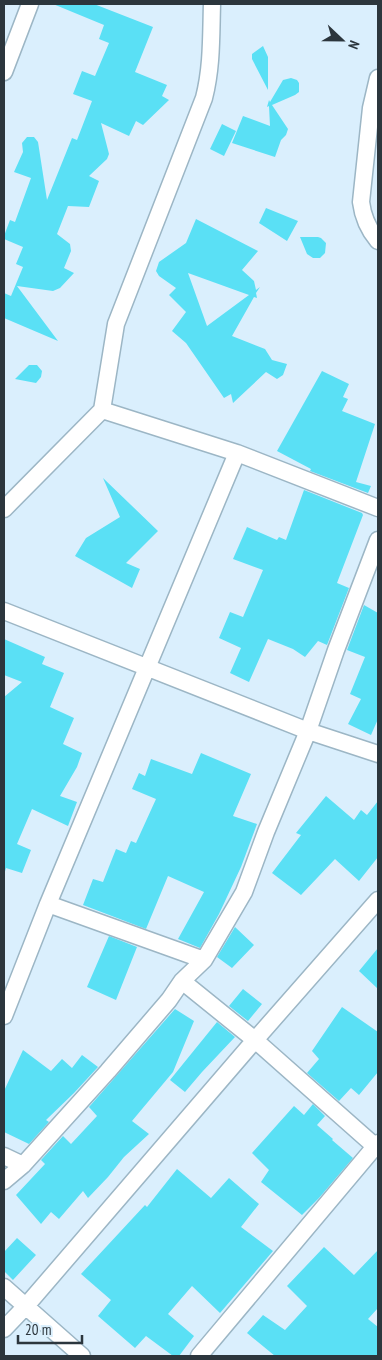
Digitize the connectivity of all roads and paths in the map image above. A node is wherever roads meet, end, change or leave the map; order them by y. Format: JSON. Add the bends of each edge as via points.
{"nodes":[{"id":1,"x":30,"y":4,"type":"edge"},
{"id":2,"x":212,"y":4,"type":"edge"},
{"id":3,"x":4,"y":72,"type":"edge"},
{"id":4,"x":378,"y":78,"type":"edge"},
{"id":5,"x":378,"y":241,"type":"edge"},
{"id":6,"x":102,"y":410,"type":"junction"},
{"id":7,"x":237,"y":453,"type":"junction"},
{"id":8,"x":378,"y":508,"type":"edge"},
{"id":9,"x":4,"y":510,"type":"edge"},
{"id":10,"x":378,"y":540,"type":"edge"},
{"id":11,"x":4,"y":611,"type":"edge"},
{"id":12,"x":147,"y":669,"type":"junction"},
{"id":13,"x":308,"y":731,"type":"junction"},
{"id":14,"x":378,"y":754,"type":"edge"},
{"id":15,"x":378,"y":900,"type":"edge"},
{"id":16,"x":48,"y":904,"type":"junction"},
{"id":17,"x":204,"y":960,"type":"junction"},
{"id":18,"x":182,"y":981,"type":"junction"},
{"id":19,"x":4,"y":1016,"type":"edge"},
{"id":20,"x":255,"y":1040,"type":"junction"},
{"id":21,"x":377,"y":1146,"type":"edge"},
{"id":22,"x":4,"y":1156,"type":"edge"},
{"id":23,"x":22,"y":1165,"type":"junction"},
{"id":24,"x":4,"y":1181,"type":"edge"},
{"id":25,"x":4,"y":1287,"type":"edge"},
{"id":26,"x":26,"y":1306,"type":"junction"},
{"id":27,"x":4,"y":1329,"type":"edge"},
{"id":28,"x":82,"y":1356,"type":"edge"},
{"id":29,"x":200,"y":1356,"type":"edge"}],
"edges":[{"from":1,"to":3,"type":"street"},
{"from":2,"to":6,"type":"street","via":[[208,84],[116,324]]},
{"from":4,"to":5,"type":"street","via":[[371,108],[361,202],[369,230]]},
{"from":6,"to":7,"type":"street"},
{"from":6,"to":9,"type":"street"},
{"from":7,"to":8,"type":"street"},
{"from":7,"to":12,"type":"street"},
{"from":10,"to":13,"type":"street"},
{"from":11,"to":12,"type":"street"},
{"from":12,"to":13,"type":"street"},
{"from":12,"to":16,"type":"street"},
{"from":13,"to":14,"type":"street"},
{"from":13,"to":17,"type":"street","via":[[244,892]]},
{"from":15,"to":20,"type":"street"},
{"from":16,"to":17,"type":"street"},
{"from":16,"to":19,"type":"street"},
{"from":17,"to":18,"type":"street"},
{"from":18,"to":20,"type":"street"},
{"from":18,"to":23,"type":"street","via":[[114,1064]]},
{"from":20,"to":21,"type":"street"},
{"from":20,"to":26,"type":"street"},
{"from":21,"to":29,"type":"street"},
{"from":22,"to":23,"type":"street"},
{"from":23,"to":24,"type":"street"},
{"from":25,"to":26,"type":"street"},
{"from":26,"to":27,"type":"street"},
{"from":26,"to":28,"type":"street"}]}
